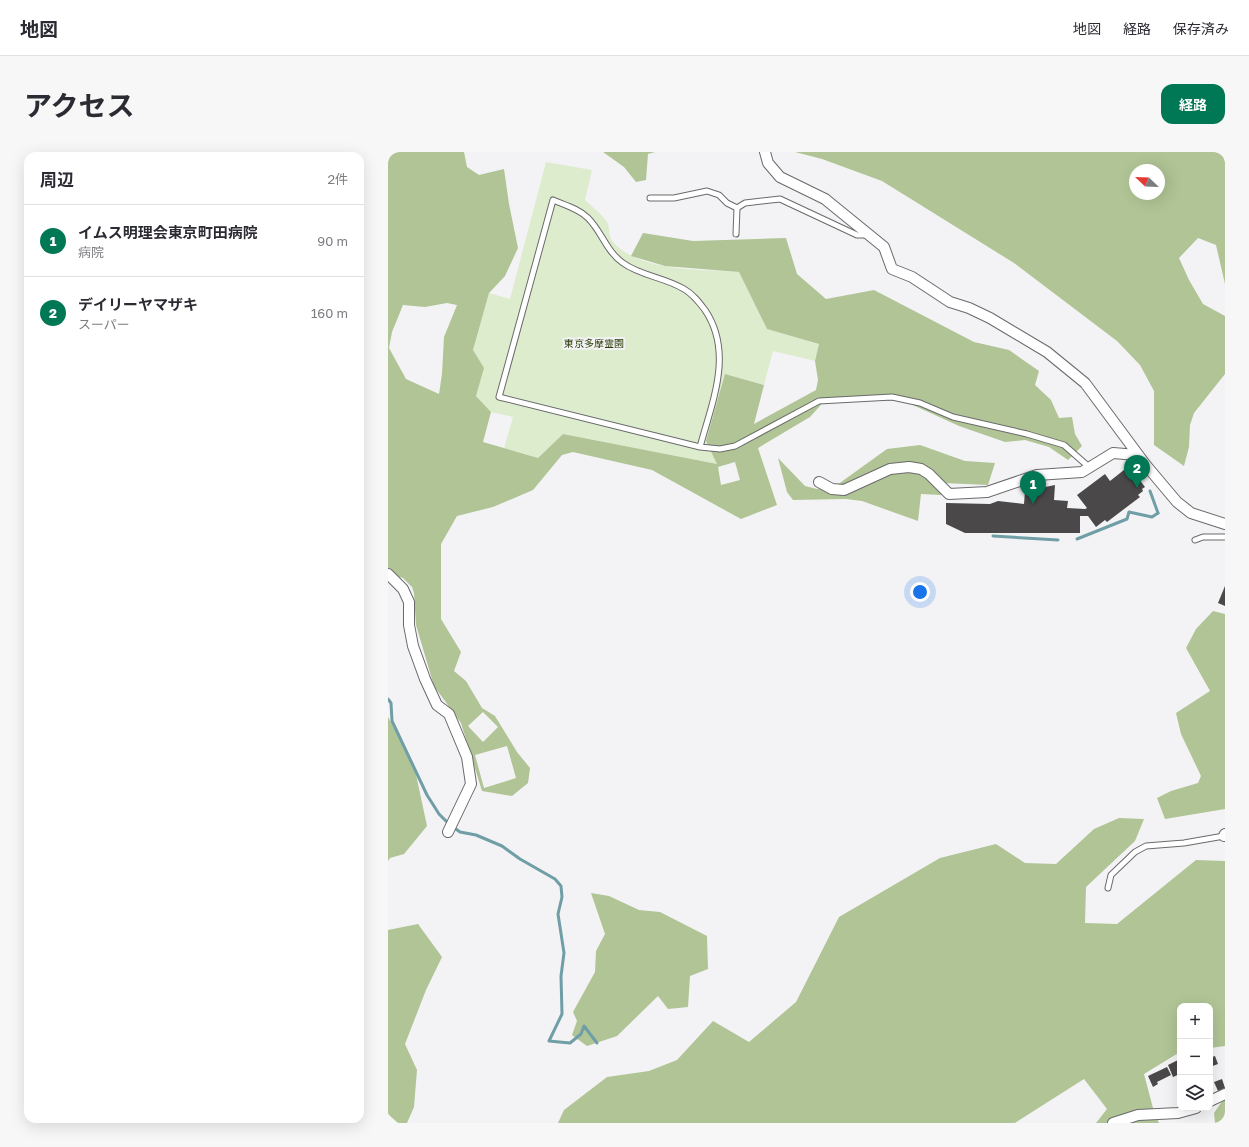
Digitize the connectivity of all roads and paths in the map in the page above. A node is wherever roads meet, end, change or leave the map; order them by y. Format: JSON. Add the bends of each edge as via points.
{"nodes":[{"id":1,"x":765,"y":152,"type":"edge"},
{"id":2,"x":650,"y":198,"type":"dead end"},
{"id":3,"x":737,"y":208,"type":"junction"},
{"id":4,"x":736,"y":234,"type":"dead end"},
{"id":5,"x":870,"y":235,"type":"junction"},
{"id":6,"x":700,"y":447,"type":"junction"},
{"id":7,"x":1137,"y":455,"type":"junction"},
{"id":8,"x":1089,"y":467,"type":"junction"},
{"id":9,"x":819,"y":482,"type":"dead end"},
{"id":10,"x":1225,"y":524,"type":"edge"},
{"id":11,"x":1225,"y":537,"type":"edge"},
{"id":12,"x":1195,"y":540,"type":"dead end"},
{"id":13,"x":388,"y":574,"type":"edge"},
{"id":14,"x":448,"y":832,"type":"dead end"},
{"id":15,"x":1224,"y":835,"type":"edge"},
{"id":16,"x":1108,"y":888,"type":"dead end"},
{"id":17,"x":1225,"y":1094,"type":"edge"},
{"id":18,"x":1213,"y":1100,"type":"edge"},
{"id":19,"x":1185,"y":1111,"type":"edge"},
{"id":20,"x":1113,"y":1123,"type":"edge"}],
"edges":[{"from":1,"to":5,"type":"street","via":[[768,163],[780,177],[825,199]]},
{"from":2,"to":3,"type":"lane","via":[[674,198],[707,190]]},
{"from":3,"to":4,"type":"lane"},
{"from":3,"to":5,"type":"lane","via":[[745,204],[780,198],[857,235]]},
{"from":5,"to":7,"type":"street","via":[[884,246],[892,269],[912,277],[950,302],[990,318],[1047,352],[1085,383]]},
{"from":6,"to":6,"type":"lane","via":[[499,397],[553,200],[588,217],[607,247],[622,263],[640,273],[663,279],[685,290],[709,317],[718,339],[719,372]]},
{"from":6,"to":8,"type":"lane","via":[[720,449],[735,446],[819,401],[892,397],[920,403],[953,417],[1064,445]]},
{"from":7,"to":8,"type":"street","via":[[1113,454]]},
{"from":7,"to":10,"type":"street","via":[[1185,509]]},
{"from":8,"to":9,"type":"street","via":[[1082,472],[1036,475],[987,492],[949,494],[929,474],[921,469],[909,467],[890,469],[844,490],[832,489]]},
{"from":11,"to":12,"type":"lane","via":[[1203,537]]},
{"from":13,"to":14,"type":"street","via":[[404,589],[409,602],[409,625],[413,646],[437,705],[450,714],[467,757],[471,784]]},
{"from":15,"to":16,"type":"lane","via":[[1176,844],[1146,846],[1135,852],[1111,875]]},
{"from":17,"to":18,"type":"street"},
{"from":19,"to":20,"type":"street","via":[[1138,1115]]}]}
